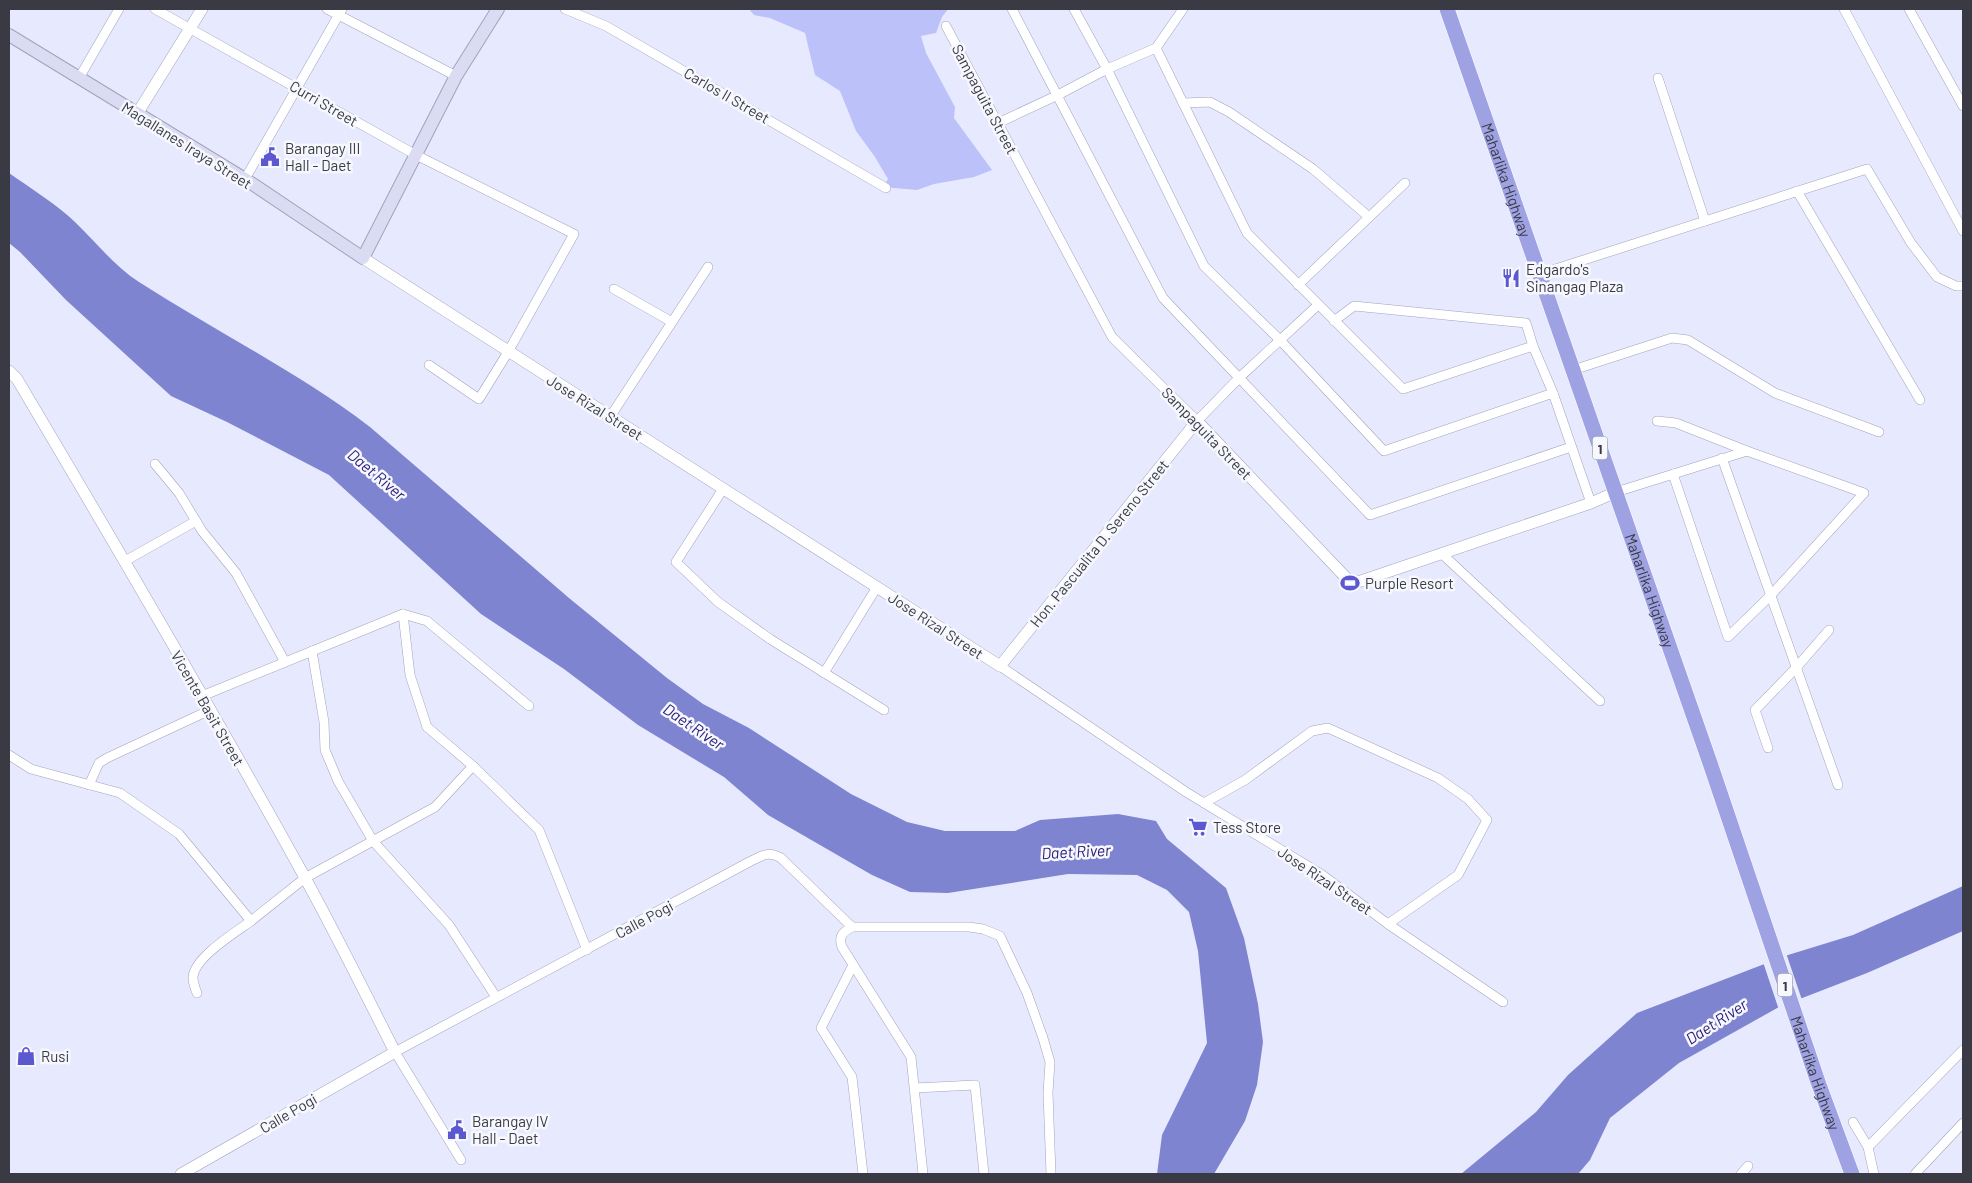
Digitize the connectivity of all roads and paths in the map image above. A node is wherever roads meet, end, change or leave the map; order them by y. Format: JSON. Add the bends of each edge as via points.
{"nodes":[{"id":1,"x":119,"y":9,"type":"edge"},
{"id":2,"x":155,"y":9,"type":"edge"},
{"id":3,"x":202,"y":9,"type":"edge"},
{"id":4,"x":327,"y":9,"type":"edge"},
{"id":5,"x":498,"y":9,"type":"edge"},
{"id":6,"x":565,"y":9,"type":"edge"},
{"id":7,"x":1012,"y":9,"type":"edge"},
{"id":8,"x":1074,"y":9,"type":"edge"},
{"id":9,"x":1183,"y":9,"type":"edge"},
{"id":10,"x":1447,"y":9,"type":"edge"},
{"id":11,"x":1844,"y":9,"type":"edge"},
{"id":12,"x":1909,"y":9,"type":"edge"},
{"id":13,"x":340,"y":12,"type":"edge"},
{"id":14,"x":946,"y":26,"type":"dead end"},
{"id":15,"x":190,"y":28,"type":"junction"},
{"id":16,"x":9,"y":35,"type":"edge"},
{"id":17,"x":1156,"y":48,"type":"junction"},
{"id":18,"x":1108,"y":68,"type":"junction"},
{"id":19,"x":456,"y":76,"type":"junction"},
{"id":20,"x":79,"y":78,"type":"junction"},
{"id":21,"x":1658,"y":78,"type":"dead end"},
{"id":22,"x":297,"y":88,"type":"junction"},
{"id":23,"x":1058,"y":95,"type":"junction"},
{"id":24,"x":1183,"y":103,"type":"junction"},
{"id":25,"x":1963,"y":106,"type":"edge"},
{"id":26,"x":137,"y":114,"type":"junction"},
{"id":27,"x":998,"y":123,"type":"junction"},
{"id":28,"x":416,"y":155,"type":"junction"},
{"id":29,"x":245,"y":179,"type":"junction"},
{"id":30,"x":1405,"y":183,"type":"dead end"},
{"id":31,"x":886,"y":188,"type":"dead end"},
{"id":32,"x":1797,"y":191,"type":"junction"},
{"id":33,"x":1369,"y":217,"type":"junction"},
{"id":34,"x":1705,"y":221,"type":"junction"},
{"id":35,"x":1963,"y":231,"type":"edge"},
{"id":36,"x":363,"y":258,"type":"junction"},
{"id":37,"x":708,"y":268,"type":"dead end"},
{"id":38,"x":1540,"y":274,"type":"junction"},
{"id":39,"x":1298,"y":285,"type":"junction"},
{"id":40,"x":1963,"y":286,"type":"edge"},
{"id":41,"x":614,"y":289,"type":"dead end"},
{"id":42,"x":1318,"y":305,"type":"junction"},
{"id":43,"x":1334,"y":321,"type":"junction"},
{"id":44,"x":672,"y":322,"type":"junction"},
{"id":45,"x":1280,"y":340,"type":"junction"},
{"id":46,"x":1533,"y":346,"type":"junction"},
{"id":47,"x":508,"y":352,"type":"junction"},
{"id":48,"x":429,"y":365,"type":"dead end"},
{"id":49,"x":1573,"y":370,"type":"junction"},
{"id":50,"x":9,"y":371,"type":"edge"},
{"id":51,"x":1240,"y":377,"type":"junction"},
{"id":52,"x":1553,"y":393,"type":"junction"},
{"id":53,"x":1920,"y":400,"type":"dead end"},
{"id":54,"x":610,"y":417,"type":"junction"},
{"id":55,"x":1657,"y":420,"type":"dead end"},
{"id":56,"x":1197,"y":421,"type":"junction"},
{"id":57,"x":1879,"y":432,"type":"dead end"},
{"id":58,"x":1571,"y":447,"type":"junction"},
{"id":59,"x":1747,"y":451,"type":"junction"},
{"id":60,"x":1722,"y":458,"type":"junction"},
{"id":61,"x":156,"y":464,"type":"dead end"},
{"id":62,"x":1673,"y":474,"type":"junction"},
{"id":63,"x":723,"y":489,"type":"junction"},
{"id":64,"x":1616,"y":492,"type":"junction"},
{"id":65,"x":1591,"y":503,"type":"junction"},
{"id":66,"x":196,"y":521,"type":"junction"},
{"id":67,"x":1441,"y":553,"type":"junction"},
{"id":68,"x":125,"y":561,"type":"junction"},
{"id":69,"x":878,"y":587,"type":"junction"},
{"id":70,"x":1771,"y":595,"type":"junction"},
{"id":71,"x":404,"y":614,"type":"junction"},
{"id":72,"x":1829,"y":630,"type":"dead end"},
{"id":73,"x":312,"y":651,"type":"junction"},
{"id":74,"x":285,"y":662,"type":"junction"},
{"id":75,"x":1000,"y":666,"type":"junction"},
{"id":76,"x":1796,"y":668,"type":"junction"},
{"id":77,"x":824,"y":673,"type":"junction"},
{"id":78,"x":202,"y":696,"type":"junction"},
{"id":79,"x":1600,"y":701,"type":"dead end"},
{"id":80,"x":529,"y":706,"type":"dead end"},
{"id":81,"x":210,"y":710,"type":"junction"},
{"id":82,"x":884,"y":710,"type":"dead end"},
{"id":83,"x":1768,"y":748,"type":"dead end"},
{"id":84,"x":9,"y":755,"type":"edge"},
{"id":85,"x":473,"y":766,"type":"junction"},
{"id":86,"x":89,"y":785,"type":"junction"},
{"id":87,"x":1838,"y":785,"type":"dead end"},
{"id":88,"x":1204,"y":803,"type":"junction"},
{"id":89,"x":373,"y":841,"type":"junction"},
{"id":90,"x":304,"y":878,"type":"junction"},
{"id":91,"x":251,"y":921,"type":"junction"},
{"id":92,"x":1388,"y":924,"type":"junction"},
{"id":93,"x":852,"y":927,"type":"junction"},
{"id":94,"x":587,"y":950,"type":"junction"},
{"id":95,"x":853,"y":965,"type":"junction"},
{"id":96,"x":197,"y":993,"type":"dead end"},
{"id":97,"x":496,"y":997,"type":"junction"},
{"id":98,"x":1503,"y":1002,"type":"dead end"},
{"id":99,"x":1963,"y":1050,"type":"edge"},
{"id":100,"x":395,"y":1052,"type":"junction"},
{"id":101,"x":915,"y":1088,"type":"junction"},
{"id":102,"x":1853,"y":1122,"type":"dead end"},
{"id":103,"x":1963,"y":1123,"type":"edge"},
{"id":104,"x":1868,"y":1147,"type":"junction"},
{"id":105,"x":461,"y":1160,"type":"dead end"},
{"id":106,"x":1748,"y":1166,"type":"dead end"},
{"id":107,"x":181,"y":1174,"type":"edge"},
{"id":108,"x":863,"y":1174,"type":"edge"},
{"id":109,"x":923,"y":1174,"type":"edge"},
{"id":110,"x":984,"y":1174,"type":"edge"},
{"id":111,"x":1051,"y":1174,"type":"edge"},
{"id":112,"x":1742,"y":1174,"type":"edge"},
{"id":113,"x":1852,"y":1174,"type":"edge"},
{"id":114,"x":1874,"y":1174,"type":"edge"},
{"id":115,"x":1915,"y":1174,"type":"edge"}],
"edges":[{"from":1,"to":20,"type":"street"},
{"from":2,"to":15,"type":"street","name":"Curri Street"},
{"from":3,"to":15,"type":"street"},
{"from":4,"to":13,"type":"street"},
{"from":5,"to":19,"type":"main road"},
{"from":6,"to":31,"type":"street","name":"Carlos II Street","via":[[606,26]]},
{"from":7,"to":23,"type":"street"},
{"from":8,"to":18,"type":"street"},
{"from":9,"to":17,"type":"street"},
{"from":10,"to":38,"type":"highway","name":"Maharlika Highway","number":"1"},
{"from":11,"to":35,"type":"street"},
{"from":12,"to":25,"type":"street"},
{"from":13,"to":19,"type":"street"},
{"from":13,"to":22,"type":"street"},
{"from":14,"to":27,"type":"street","name":"Sampaguita Street"},
{"from":15,"to":22,"type":"street","name":"Curri Street"},
{"from":15,"to":26,"type":"street"},
{"from":16,"to":20,"type":"main road","name":"Magallanes Iraya Street"},
{"from":17,"to":18,"type":"street"},
{"from":17,"to":24,"type":"street"},
{"from":18,"to":23,"type":"street"},
{"from":18,"to":45,"type":"street","via":[[1204,266]]},
{"from":19,"to":28,"type":"main road"},
{"from":20,"to":26,"type":"main road","name":"Magallanes Iraya Street"},
{"from":21,"to":34,"type":"street"},
{"from":22,"to":28,"type":"street","name":"Curri Street"},
{"from":22,"to":29,"type":"street"},
{"from":23,"to":27,"type":"street"},
{"from":23,"to":51,"type":"street","via":[[1163,298]]},
{"from":24,"to":33,"type":"street","via":[[1210,102],[1229,112],[1313,169]]},
{"from":24,"to":39,"type":"street","via":[[1247,233]]},
{"from":26,"to":29,"type":"main road","name":"Magallanes Iraya Street"},
{"from":27,"to":56,"type":"street","name":"Sampaguita Street","via":[[1112,337]]},
{"from":28,"to":36,"type":"main road"},
{"from":28,"to":47,"type":"street","name":"Curri Street","via":[[574,234]]},
{"from":29,"to":36,"type":"main road","name":"Magallanes Iraya Street"},
{"from":30,"to":33,"type":"street"},
{"from":32,"to":34,"type":"street"},
{"from":32,"to":40,"type":"street","via":[[1867,169],[1911,243],[1937,277]]},
{"from":32,"to":53,"type":"street"},
{"from":33,"to":39,"type":"street"},
{"from":34,"to":38,"type":"street"},
{"from":36,"to":47,"type":"street","name":"Jose Rizal Street"},
{"from":37,"to":44,"type":"street"},
{"from":38,"to":49,"type":"highway","name":"Maharlika Highway","number":"1"},
{"from":39,"to":42,"type":"street"},
{"from":41,"to":44,"type":"street"},
{"from":42,"to":43,"type":"street"},
{"from":42,"to":45,"type":"street"},
{"from":43,"to":46,"type":"street","via":[[1354,306],[1526,323]]},
{"from":43,"to":46,"type":"street","via":[[1403,389]]},
{"from":44,"to":54,"type":"street"},
{"from":45,"to":51,"type":"street"},
{"from":45,"to":52,"type":"street","via":[[1384,451]]},
{"from":46,"to":52,"type":"street"},
{"from":47,"to":48,"type":"street","via":[[479,398]]},
{"from":47,"to":54,"type":"street","name":"Jose Rizal Street"},
{"from":49,"to":57,"type":"street","via":[[1672,338],[1688,340],[1775,394]]},
{"from":49,"to":64,"type":"highway","name":"Maharlika Highway","number":"1"},
{"from":50,"to":68,"type":"street","name":"Vicente Basit Street","via":[[17,379]]},
{"from":51,"to":56,"type":"street"},
{"from":51,"to":58,"type":"street","via":[[1370,515]]},
{"from":52,"to":58,"type":"street"},
{"from":54,"to":63,"type":"street","name":"Jose Rizal Street"},
{"from":55,"to":59,"type":"street","via":[[1676,423]]},
{"from":56,"to":67,"type":"street","name":"Sampaguita Street","via":[[1352,584]]},
{"from":56,"to":75,"type":"street","name":"Hon. Pascualita D. Sereno Street"},
{"from":58,"to":65,"type":"street"},
{"from":59,"to":60,"type":"street"},
{"from":59,"to":70,"type":"street","via":[[1864,493]]},
{"from":60,"to":62,"type":"street"},
{"from":60,"to":70,"type":"street"},
{"from":61,"to":66,"type":"street"},
{"from":62,"to":64,"type":"street"},
{"from":62,"to":70,"type":"street","via":[[1728,637]]},
{"from":63,"to":69,"type":"street","name":"Jose Rizal Street"},
{"from":63,"to":77,"type":"street","via":[[676,562],[718,602]]},
{"from":64,"to":65,"type":"street","name":"Sampaguita Street"},
{"from":64,"to":113,"type":"highway","name":"Maharlika Highway","number":"1"},
{"from":65,"to":67,"type":"street","name":"Sampaguita Street"},
{"from":66,"to":68,"type":"street"},
{"from":66,"to":74,"type":"street","via":[[236,573]]},
{"from":67,"to":79,"type":"street"},
{"from":68,"to":78,"type":"street","name":"Vicente Basit Street"},
{"from":69,"to":75,"type":"street","name":"Jose Rizal Street"},
{"from":69,"to":77,"type":"street"},
{"from":70,"to":76,"type":"street"},
{"from":71,"to":73,"type":"street"},
{"from":71,"to":80,"type":"street","via":[[427,621]]},
{"from":71,"to":85,"type":"street","via":[[410,675],[426,727]]},
{"from":72,"to":76,"type":"street"},
{"from":73,"to":74,"type":"street"},
{"from":73,"to":89,"type":"street","via":[[324,722],[325,750],[338,781]]},
{"from":74,"to":78,"type":"street"},
{"from":75,"to":88,"type":"street","name":"Jose Rizal Street"},
{"from":76,"to":83,"type":"street","via":[[1755,710]]},
{"from":76,"to":87,"type":"street"},
{"from":77,"to":82,"type":"street"},
{"from":78,"to":81,"type":"street","name":"Vicente Basit Street"},
{"from":81,"to":86,"type":"street","via":[[107,758],[99,763]]},
{"from":81,"to":90,"type":"street","name":"Vicente Basit Street"},
{"from":84,"to":86,"type":"street","via":[[32,769]]},
{"from":85,"to":89,"type":"street","via":[[435,807]]},
{"from":85,"to":94,"type":"street","via":[[540,830]]},
{"from":86,"to":91,"type":"street","via":[[120,793],[179,834]]},
{"from":88,"to":92,"type":"street","name":"Jose Rizal Street","via":[[1321,874]]},
{"from":88,"to":92,"type":"street","via":[[1245,780],[1312,731],[1328,728],[1438,778],[1468,799],[1487,820],[1458,875]]},
{"from":89,"to":90,"type":"street"},
{"from":89,"to":97,"type":"street","via":[[449,925]]},
{"from":90,"to":91,"type":"street"},
{"from":90,"to":100,"type":"street","name":"Vicente Basit Street"},
{"from":91,"to":96,"type":"street","via":[[200,962],[192,979]]},
{"from":92,"to":98,"type":"street","name":"Jose Rizal Street"},
{"from":93,"to":94,"type":"street","name":"Calle Pogi","via":[[781,858],[765,854]]},
{"from":93,"to":95,"type":"street","via":[[843,931],[840,939]]},
{"from":93,"to":111,"type":"street","via":[[969,927],[1000,936],[1027,993],[1050,1062]]},
{"from":94,"to":97,"type":"street","name":"Calle Pogi"},
{"from":95,"to":101,"type":"street","via":[[910,1056]]},
{"from":95,"to":108,"type":"street","via":[[821,1028],[852,1076]]},
{"from":97,"to":100,"type":"street","name":"Calle Pogi"},
{"from":99,"to":104,"type":"street"},
{"from":100,"to":105,"type":"street"},
{"from":100,"to":107,"type":"street","name":"Calle Pogi"},
{"from":101,"to":109,"type":"street"},
{"from":101,"to":110,"type":"street","via":[[975,1085]]},
{"from":102,"to":104,"type":"street"},
{"from":103,"to":115,"type":"street"},
{"from":104,"to":114,"type":"street"},
{"from":106,"to":112,"type":"street"}]}
